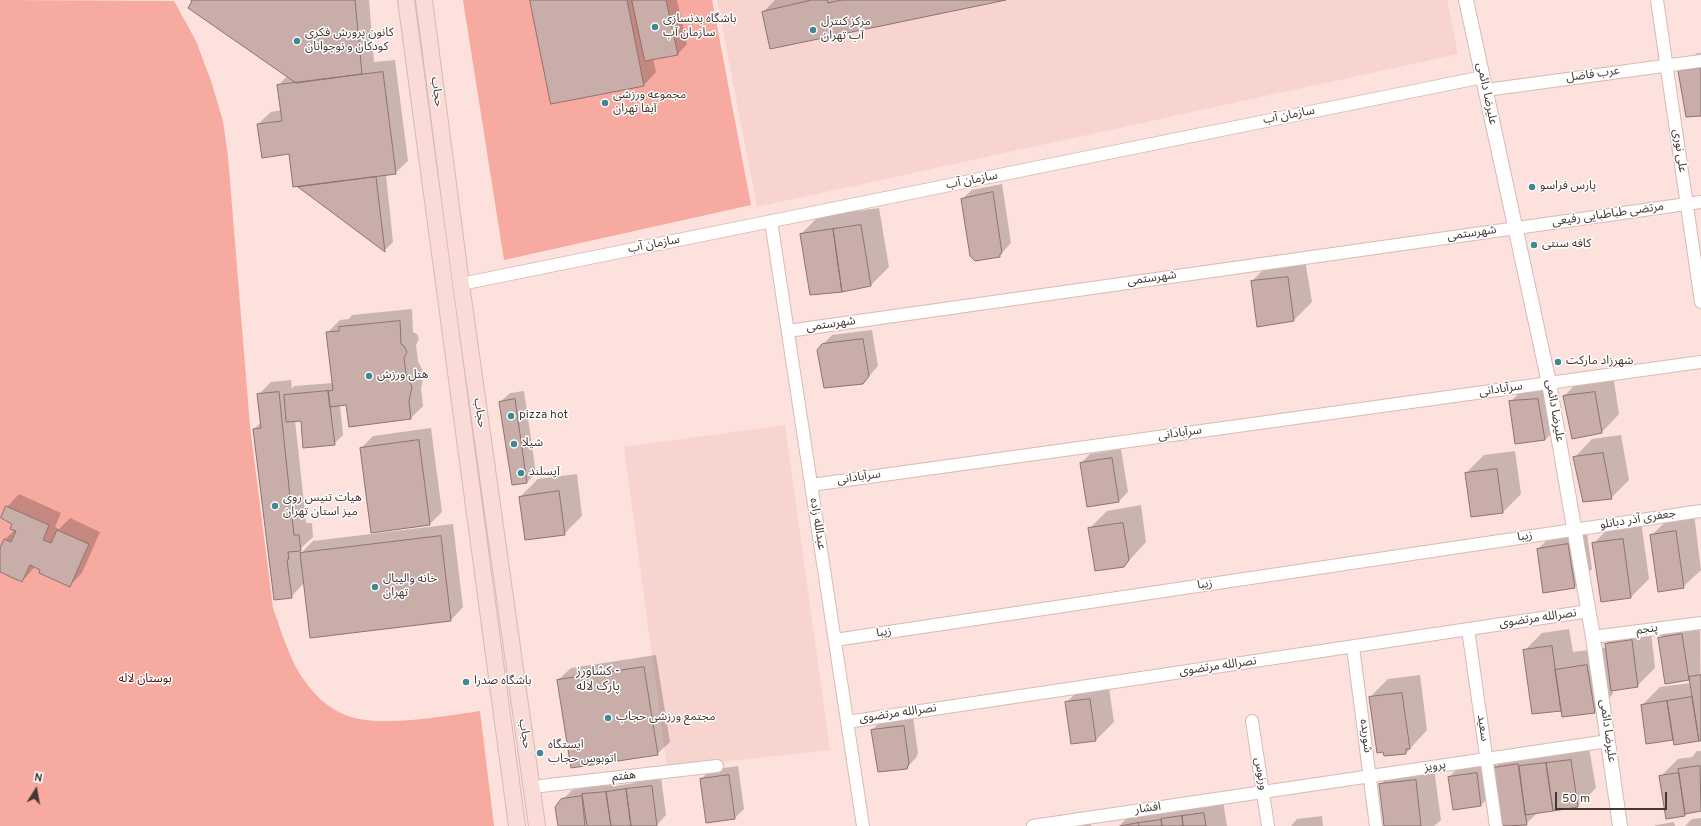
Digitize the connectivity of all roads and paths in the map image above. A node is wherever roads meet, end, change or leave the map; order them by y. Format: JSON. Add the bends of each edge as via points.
{"nodes":[{"id":1,"x":406,"y":0,"type":"edge"},
{"id":2,"x":424,"y":0,"type":"edge"},
{"id":3,"x":1466,"y":0,"type":"edge"},
{"id":4,"x":1657,"y":0,"type":"edge"},
{"id":5,"x":1701,"y":61,"type":"edge"},
{"id":6,"x":1667,"y":66,"type":"junction"},
{"id":7,"x":1484,"y":84,"type":"junction"},
{"id":8,"x":1701,"y":202,"type":"edge"},
{"id":9,"x":1687,"y":204,"type":"junction"},
{"id":10,"x":771,"y":221,"type":"junction"},
{"id":11,"x":1516,"y":228,"type":"junction"},
{"id":12,"x":461,"y":284,"type":"junction"},
{"id":13,"x":445,"y":286,"type":"junction"},
{"id":14,"x":1701,"y":302,"type":"edge"},
{"id":15,"x":788,"y":331,"type":"junction"},
{"id":16,"x":1701,"y":362,"type":"edge"},
{"id":17,"x":1549,"y":383,"type":"junction"},
{"id":18,"x":811,"y":485,"type":"junction"},
{"id":19,"x":1701,"y":510,"type":"edge"},
{"id":20,"x":1575,"y":530,"type":"junction"},
{"id":21,"x":1589,"y":611,"type":"junction"},
{"id":22,"x":1701,"y":623,"type":"edge"},
{"id":23,"x":1468,"y":629,"type":"junction"},
{"id":24,"x":1593,"y":638,"type":"junction"},
{"id":25,"x":835,"y":640,"type":"junction"},
{"id":26,"x":1353,"y":646,"type":"junction"},
{"id":27,"x":847,"y":722,"type":"junction"},
{"id":28,"x":1252,"y":722,"type":"dead end"},
{"id":29,"x":1608,"y":741,"type":"junction"},
{"id":30,"x":525,"y":742,"type":"junction"},
{"id":31,"x":506,"y":744,"type":"junction"},
{"id":32,"x":1486,"y":759,"type":"junction"},
{"id":33,"x":717,"y":766,"type":"dead end"},
{"id":34,"x":1370,"y":776,"type":"junction"},
{"id":35,"x":532,"y":787,"type":"junction"},
{"id":36,"x":1262,"y":792,"type":"junction"},
{"id":37,"x":517,"y":826,"type":"edge"},
{"id":38,"x":537,"y":826,"type":"edge"},
{"id":39,"x":863,"y":826,"type":"edge"},
{"id":40,"x":1033,"y":826,"type":"edge"},
{"id":41,"x":1268,"y":826,"type":"edge"},
{"id":42,"x":1376,"y":826,"type":"edge"},
{"id":43,"x":1496,"y":826,"type":"edge"},
{"id":44,"x":1620,"y":826,"type":"edge"}],
"edges":[{"from":1,"to":13,"type":"main road","name":"حجاب"},
{"from":2,"to":12,"type":"main road","name":"حجاب"},
{"from":3,"to":7,"type":"street","name":"علیرضا دائمی"},
{"from":4,"to":6,"type":"street","name":"علی نوری"},
{"from":5,"to":6,"type":"street","name":"عرب فاضل"},
{"from":6,"to":7,"type":"street","name":"عرب فاضل"},
{"from":6,"to":9,"type":"street","name":"علی نوری"},
{"from":7,"to":10,"type":"street","name":"سازمان آب"},
{"from":7,"to":11,"type":"street","name":"علیرضا دائمی"},
{"from":8,"to":9,"type":"street","name":"مرتضی طباطبایی رفیعی"},
{"from":9,"to":11,"type":"street","name":"مرتضی طباطبایی رفیعی"},
{"from":9,"to":14,"type":"street","name":"علی نوری"},
{"from":10,"to":12,"type":"street","name":"سازمان آب"},
{"from":10,"to":15,"type":"street","name":"عبدالله زاده"},
{"from":11,"to":15,"type":"street","name":"شهرستمی"},
{"from":11,"to":17,"type":"street","name":"علیرضا دائمی"},
{"from":12,"to":13,"type":"main road"},
{"from":12,"to":30,"type":"main road","name":"حجاب"},
{"from":13,"to":31,"type":"main road","name":"حجاب"},
{"from":15,"to":18,"type":"street","name":"عبدالله زاده"},
{"from":16,"to":17,"type":"street","name":"سرآبادانی"},
{"from":17,"to":18,"type":"street","name":"سرآبادانی"},
{"from":17,"to":20,"type":"street","name":"علیرضا دائمی"},
{"from":18,"to":25,"type":"street","name":"عبدالله زاده"},
{"from":19,"to":20,"type":"street","name":"جعفری آذر دبانلو"},
{"from":20,"to":21,"type":"street","name":"علیرضا دائمی"},
{"from":20,"to":25,"type":"street","name":"زیبا"},
{"from":21,"to":23,"type":"street","name":"نصرالله مرتضوی"},
{"from":21,"to":24,"type":"street","name":"علیرضا دائمی"},
{"from":22,"to":24,"type":"street","name":"پنجم"},
{"from":23,"to":26,"type":"street","name":"نصرالله مرتضوی"},
{"from":23,"to":32,"type":"street","name":"سعید"},
{"from":24,"to":29,"type":"street","name":"علیرضا دائمی"},
{"from":25,"to":27,"type":"street","name":"عبدالله زاده"},
{"from":26,"to":27,"type":"street","name":"نصرالله مرتضوی"},
{"from":26,"to":34,"type":"street","name":"شوریده"},
{"from":27,"to":39,"type":"street","name":"عبدالله زاده"},
{"from":28,"to":36,"type":"street","name":"ورنوس"},
{"from":29,"to":32,"type":"street","name":"پرویز"},
{"from":29,"to":44,"type":"street","name":"علیرضا دائمی"},
{"from":30,"to":31,"type":"main road"},
{"from":30,"to":35,"type":"main road","name":"حجاب"},
{"from":31,"to":37,"type":"main road","name":"حجاب"},
{"from":32,"to":34,"type":"street","name":"پرویز"},
{"from":32,"to":43,"type":"street","name":"سعید"},
{"from":33,"to":35,"type":"street","name":"هفتم"},
{"from":34,"to":36,"type":"street","name":"پرویز"},
{"from":34,"to":42,"type":"street","name":"شوریده"},
{"from":35,"to":38,"type":"main road","name":"حجاب"},
{"from":36,"to":40,"type":"street","name":"افشار"},
{"from":36,"to":41,"type":"street","name":"ورنوس"}]}
